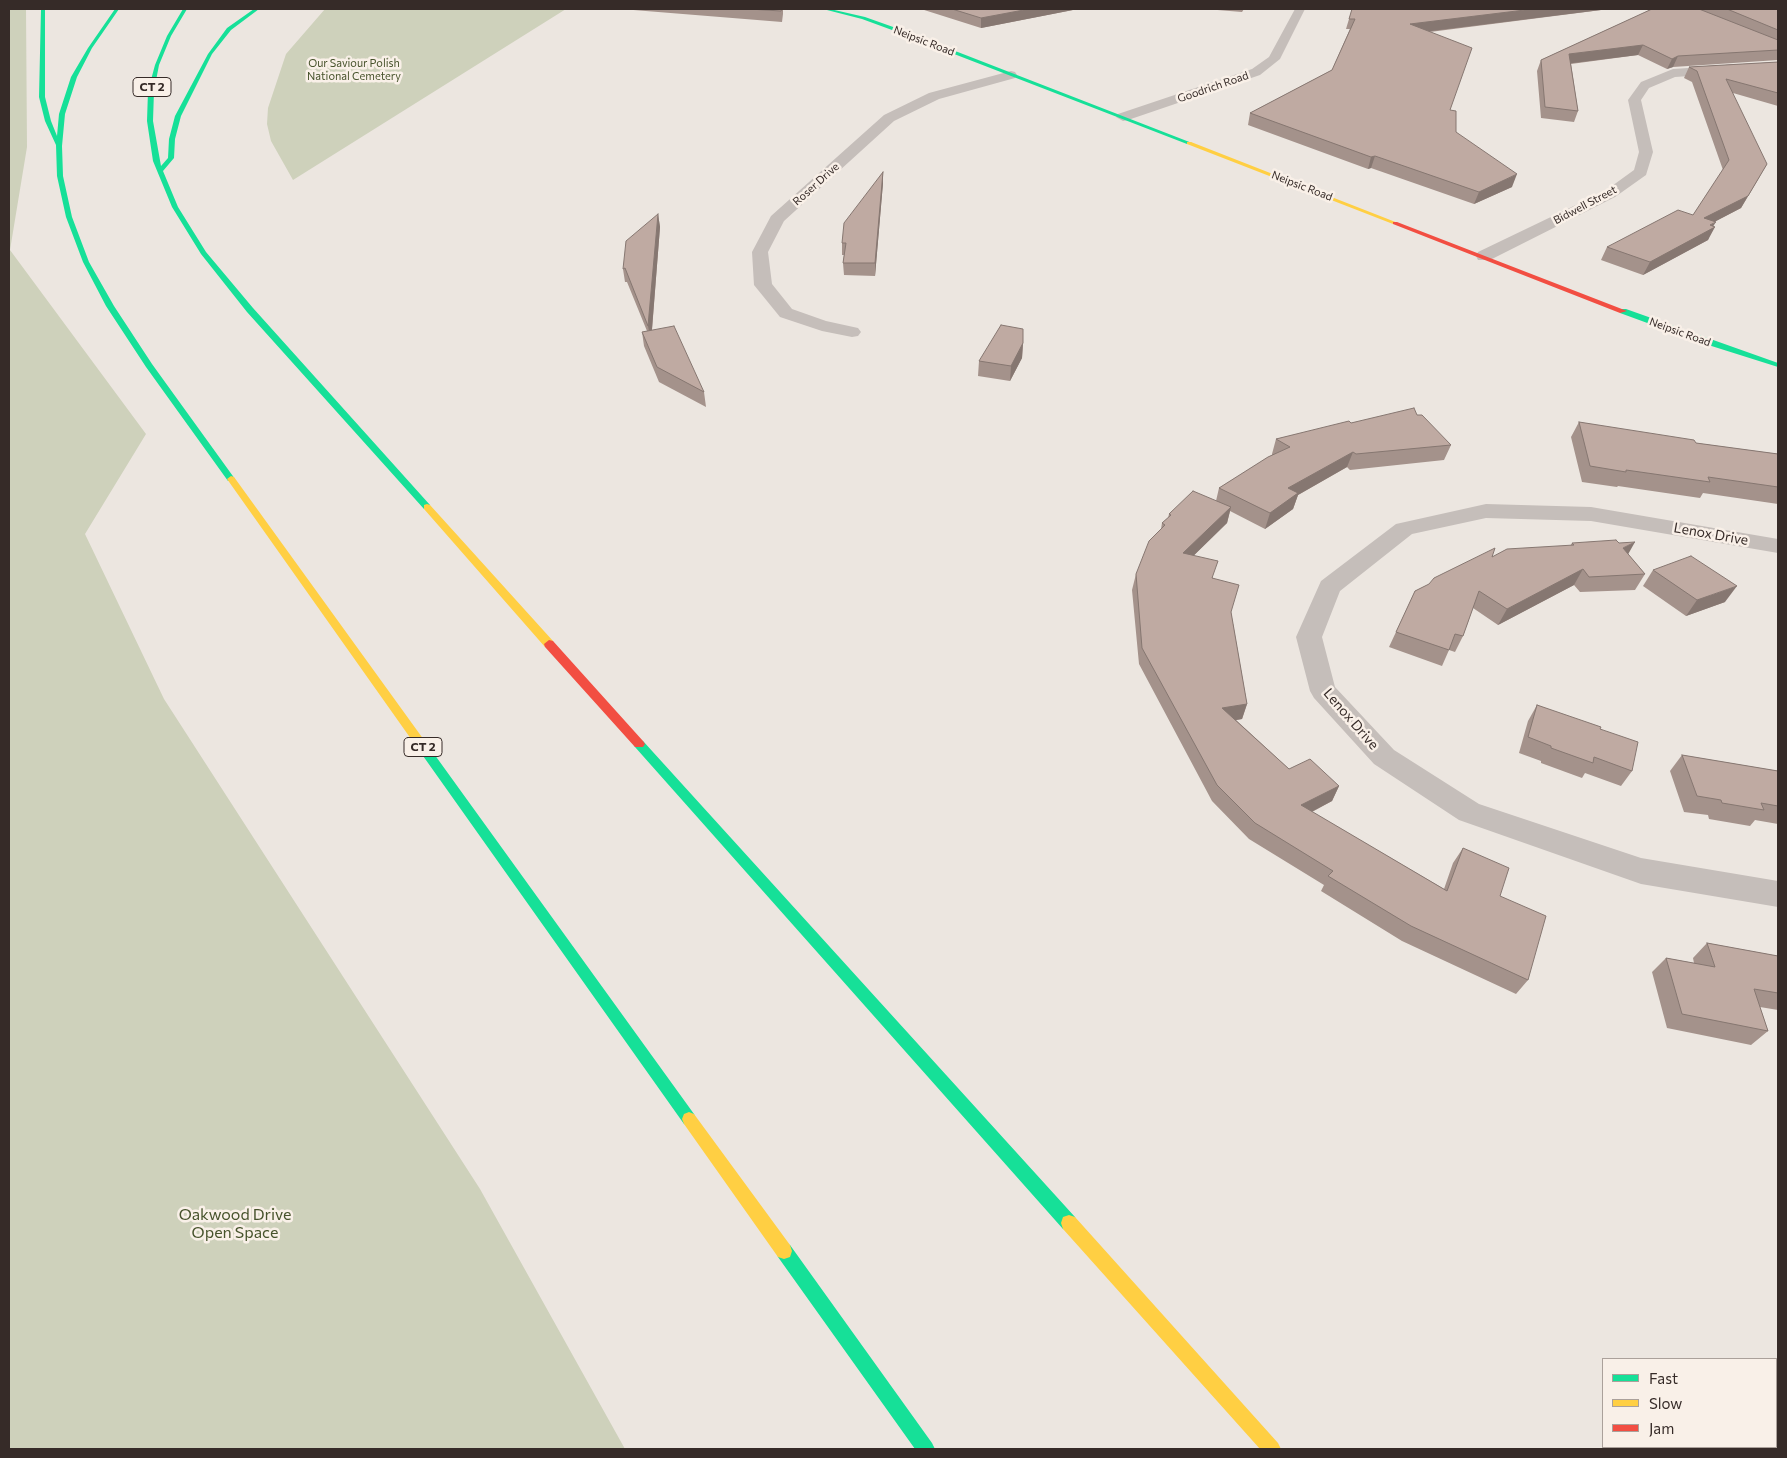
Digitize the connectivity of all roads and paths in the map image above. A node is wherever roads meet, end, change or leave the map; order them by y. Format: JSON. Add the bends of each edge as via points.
{"nodes":[{"id":1,"x":43,"y":9,"type":"edge"},
{"id":2,"x":117,"y":9,"type":"edge"},
{"id":3,"x":185,"y":9,"type":"edge"},
{"id":4,"x":257,"y":9,"type":"edge"},
{"id":5,"x":825,"y":9,"type":"edge"},
{"id":6,"x":1300,"y":9,"type":"edge"},
{"id":7,"x":1778,"y":66,"type":"edge"},
{"id":8,"x":1011,"y":75,"type":"junction"},
{"id":9,"x":1123,"y":117,"type":"junction"},
{"id":10,"x":59,"y":146,"type":"junction"},
{"id":11,"x":160,"y":171,"type":"junction"},
{"id":12,"x":1484,"y":256,"type":"junction"},
{"id":13,"x":852,"y":332,"type":"dead end"},
{"id":14,"x":1778,"y":365,"type":"edge"},
{"id":15,"x":1778,"y":546,"type":"edge"},
{"id":16,"x":1778,"y":894,"type":"edge"},
{"id":17,"x":926,"y":1449,"type":"edge"},
{"id":18,"x":1272,"y":1449,"type":"edge"}],
"edges":[{"from":1,"to":10,"type":"main road","via":[[42,97]]},
{"from":2,"to":10,"type":"main road","number":"CT 2","via":[[74,77],[62,114]]},
{"from":3,"to":11,"type":"main road","number":"CT 2","via":[[163,50],[151,91],[151,131]]},
{"from":4,"to":11,"type":"main road","via":[[229,30],[210,54],[178,116],[171,158]]},
{"from":5,"to":8,"type":"main road","name":"Neipsic Road","via":[[863,18]]},
{"from":6,"to":9,"type":"street","name":"Goodrich Road","via":[[1274,60],[1256,72]]},
{"from":7,"to":12,"type":"street","name":"Bidwell Street","via":[[1673,73],[1645,85],[1634,100],[1646,152],[1641,172],[1610,194]]},
{"from":8,"to":9,"type":"main road","name":"Neipsic Road"},
{"from":8,"to":13,"type":"street","name":"Roser Drive","via":[[934,96],[889,118],[778,219],[760,252],[763,285],[786,313],[822,326]]},
{"from":9,"to":12,"type":"main road","name":"Neipsic Road"},
{"from":10,"to":17,"type":"main road","number":"CT 2","via":[[62,190],[72,226],[94,278],[126,331]]},
{"from":11,"to":18,"type":"main road","number":"CT 2","via":[[174,207],[195,241],[250,310]]},
{"from":12,"to":14,"type":"main road","name":"Neipsic Road","via":[[1705,341]]},
{"from":15,"to":16,"type":"street","name":"Lenox Drive","via":[[1591,514],[1486,511],[1404,529],[1330,587],[1309,637],[1323,691],[1384,757],[1469,812],[1641,872]]}]}
